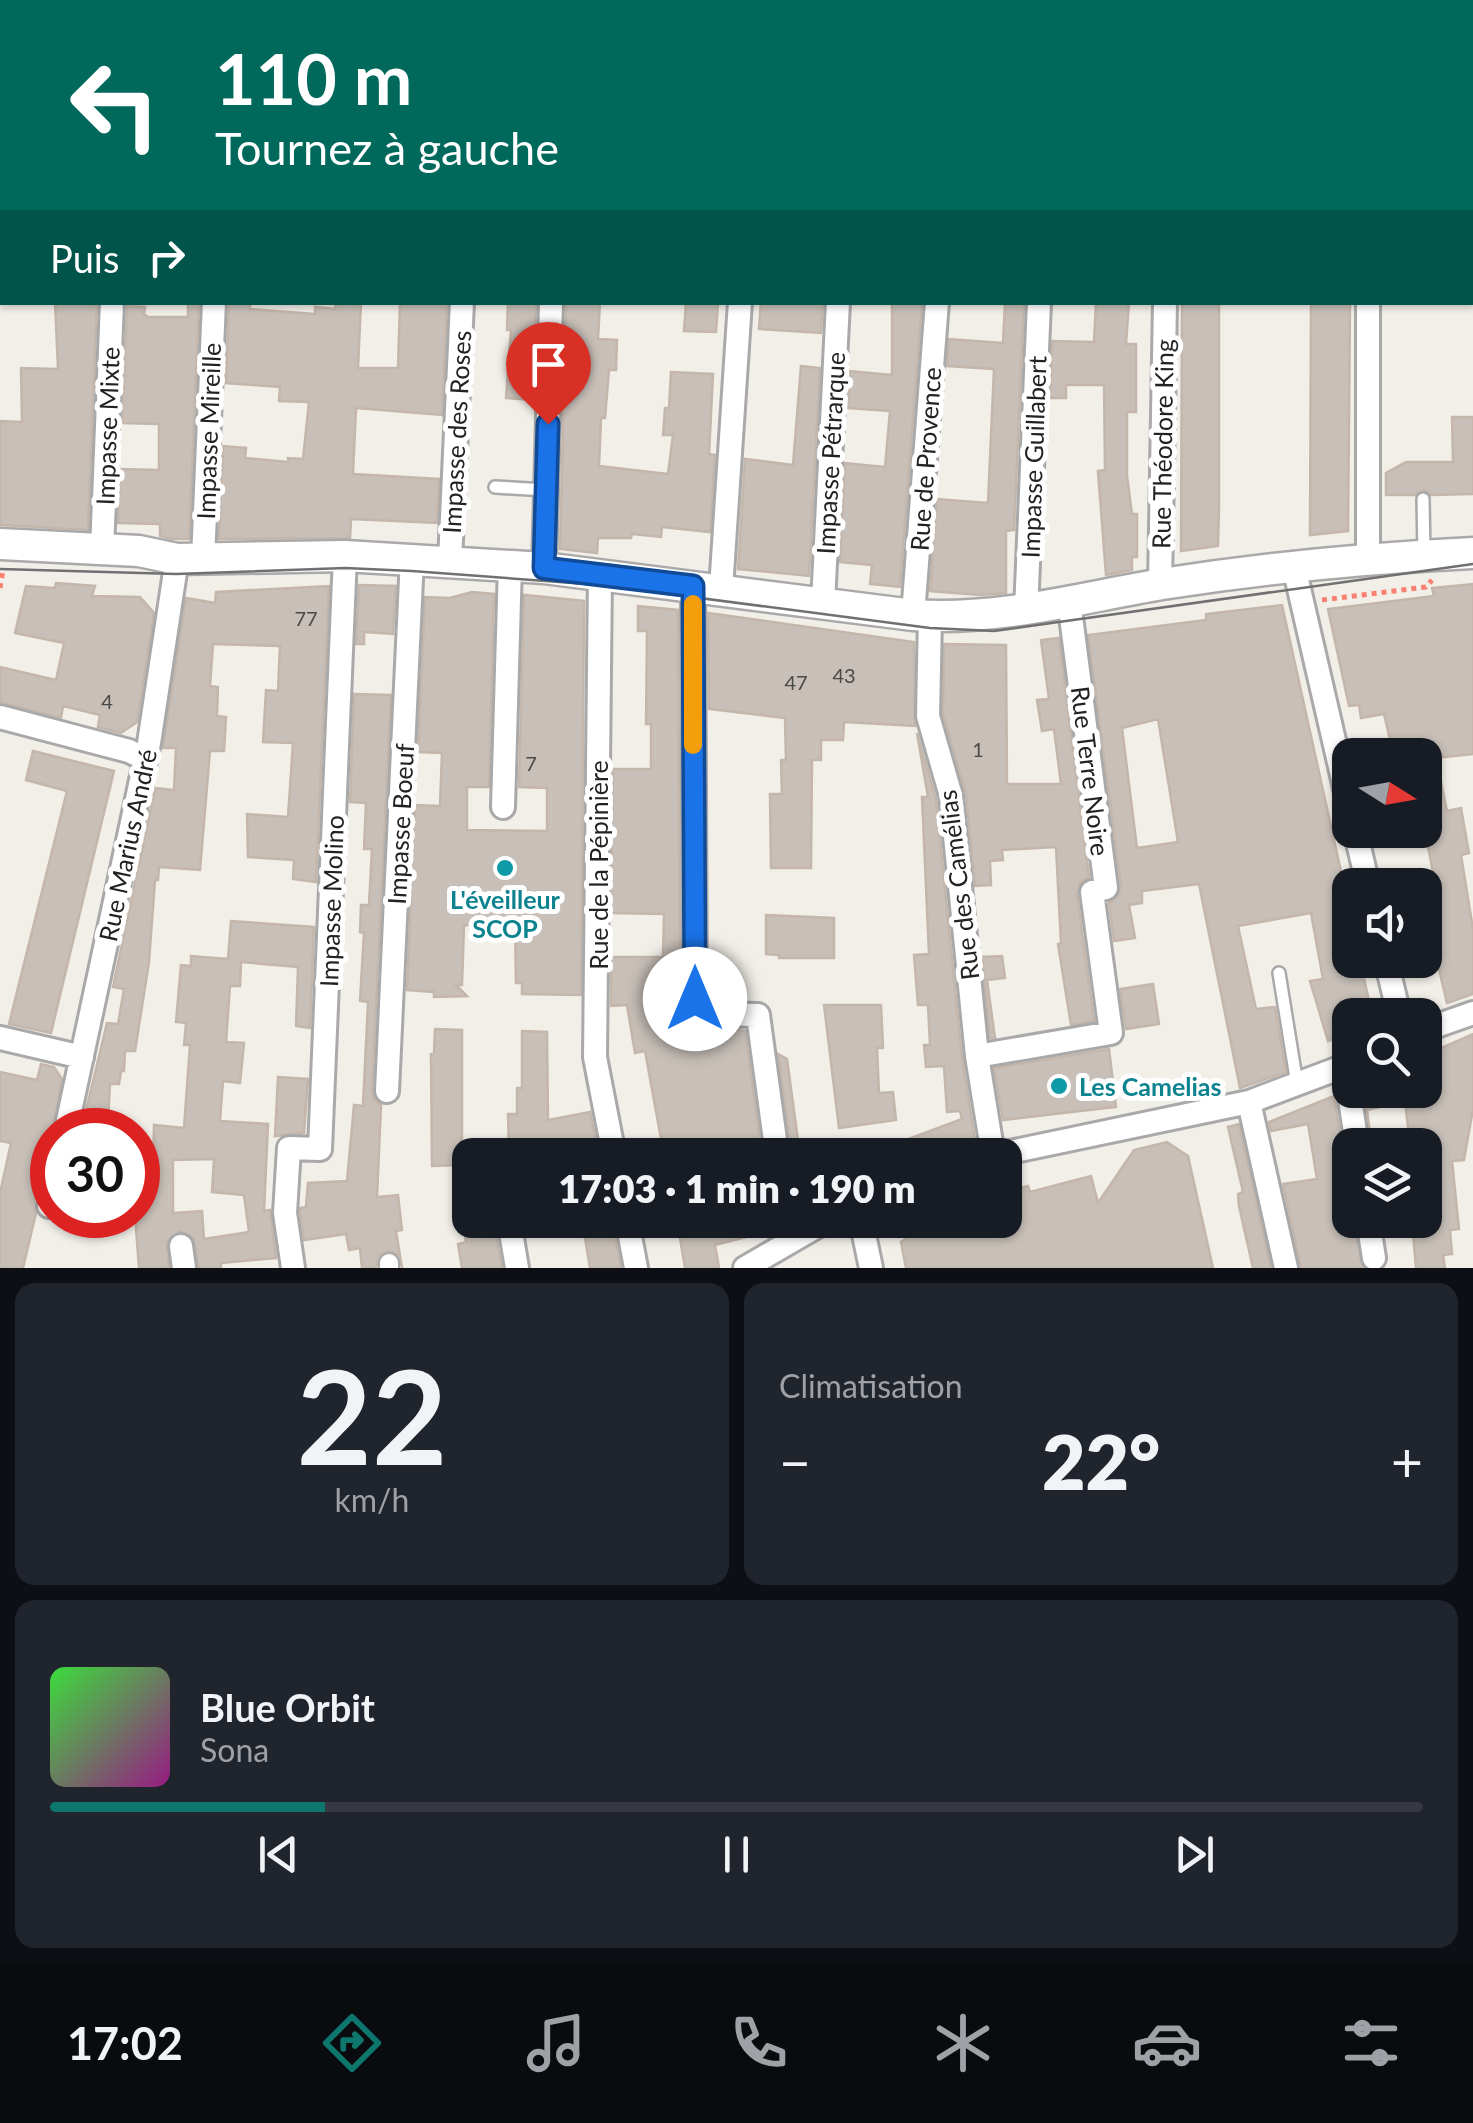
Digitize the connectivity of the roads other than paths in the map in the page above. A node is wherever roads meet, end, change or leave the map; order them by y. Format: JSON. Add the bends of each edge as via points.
{"nodes":[{"id":1,"x":112,"y":305,"type":"edge"},
{"id":2,"x":214,"y":305,"type":"edge"},
{"id":3,"x":462,"y":305,"type":"edge"},
{"id":4,"x":551,"y":305,"type":"edge"},
{"id":5,"x":740,"y":305,"type":"edge"},
{"id":6,"x":838,"y":305,"type":"edge"},
{"id":7,"x":937,"y":305,"type":"edge"},
{"id":8,"x":1039,"y":305,"type":"edge"},
{"id":9,"x":1165,"y":305,"type":"edge"},
{"id":10,"x":1368,"y":305,"type":"edge"},
{"id":11,"x":495,"y":487,"type":"dead end"},
{"id":12,"x":546,"y":490,"type":"junction"},
{"id":13,"x":1423,"y":499,"type":"dead end"},
{"id":14,"x":0,"y":544,"type":"edge"},
{"id":15,"x":102,"y":550,"type":"junction"},
{"id":16,"x":1473,"y":553,"type":"edge"},
{"id":17,"x":345,"y":556,"type":"junction"},
{"id":18,"x":412,"y":558,"type":"junction"},
{"id":19,"x":190,"y":560,"type":"junction"},
{"id":20,"x":450,"y":560,"type":"junction"},
{"id":21,"x":1368,"y":560,"type":"junction"},
{"id":22,"x":510,"y":566,"type":"junction"},
{"id":23,"x":1430,"y":566,"type":"junction"},
{"id":24,"x":544,"y":568,"type":"junction"},
{"id":25,"x":1294,"y":568,"type":"junction"},
{"id":26,"x":600,"y":573,"type":"junction"},
{"id":27,"x":1160,"y":585,"type":"junction"},
{"id":28,"x":707,"y":587,"type":"junction"},
{"id":29,"x":1069,"y":601,"type":"junction"},
{"id":30,"x":823,"y":603,"type":"junction"},
{"id":31,"x":1026,"y":610,"type":"junction"},
{"id":32,"x":922,"y":616,"type":"junction"},
{"id":33,"x":0,"y":717,"type":"edge"},
{"id":34,"x":1333,"y":738,"type":"edge"},
{"id":35,"x":145,"y":759,"type":"junction"},
{"id":36,"x":503,"y":807,"type":"dead end"},
{"id":37,"x":1278,"y":973,"type":"dead end"},
{"id":38,"x":1473,"y":1013,"type":"edge"},
{"id":39,"x":1442,"y":1024,"type":"edge"},
{"id":40,"x":0,"y":1038,"type":"edge"},
{"id":41,"x":977,"y":1056,"type":"junction"},
{"id":42,"x":82,"y":1058,"type":"junction"},
{"id":43,"x":1332,"y":1072,"type":"edge"},
{"id":44,"x":1297,"y":1084,"type":"junction"},
{"id":45,"x":387,"y":1091,"type":"dead end"},
{"id":46,"x":1249,"y":1102,"type":"junction"},
{"id":47,"x":71,"y":1108,"type":"edge"},
{"id":48,"x":611,"y":1138,"type":"edge"},
{"id":49,"x":775,"y":1138,"type":"edge"},
{"id":50,"x":991,"y":1138,"type":"edge"},
{"id":51,"x":1022,"y":1149,"type":"edge"},
{"id":52,"x":512,"y":1238,"type":"edge"},
{"id":53,"x":630,"y":1238,"type":"edge"},
{"id":54,"x":865,"y":1238,"type":"edge"},
{"id":55,"x":1371,"y":1238,"type":"edge"},
{"id":56,"x":789,"y":1243,"type":"edge"},
{"id":57,"x":1374,"y":1258,"type":"dead end"},
{"id":58,"x":293,"y":1268,"type":"edge"},
{"id":59,"x":517,"y":1268,"type":"edge"},
{"id":60,"x":636,"y":1268,"type":"edge"},
{"id":61,"x":744,"y":1268,"type":"edge"},
{"id":62,"x":871,"y":1268,"type":"edge"},
{"id":63,"x":1286,"y":1268,"type":"edge"}],
"edges":[{"from":1,"to":15,"type":"street","name":"Impasse Mixte"},
{"from":2,"to":19,"type":"street","name":"Impasse Mireille"},
{"from":3,"to":20,"type":"street","name":"Impasse des Roses"},
{"from":4,"to":12,"type":"street"},
{"from":5,"to":28,"type":"street"},
{"from":6,"to":30,"type":"street","name":"Impasse Pétrarque"},
{"from":7,"to":32,"type":"street","name":"Rue de Provence"},
{"from":8,"to":31,"type":"street","name":"Impasse Guillabert"},
{"from":9,"to":27,"type":"street","name":"Rue Théodore King"},
{"from":10,"to":21,"type":"street"},
{"from":11,"to":12,"type":"lane"},
{"from":12,"to":24,"type":"street"},
{"from":13,"to":23,"type":"lane"},
{"from":14,"to":15,"type":"street"},
{"from":15,"to":19,"type":"street"},
{"from":16,"to":23,"type":"street"},
{"from":17,"to":18,"type":"street"},
{"from":17,"to":19,"type":"street"},
{"from":17,"to":58,"type":"street","name":"Impasse Molino","via":[[320,1149],[289,1148],[285,1214]]},
{"from":18,"to":20,"type":"street"},
{"from":18,"to":45,"type":"street","name":"Impasse Boeuf"},
{"from":19,"to":35,"type":"street","name":"Rue Marius André"},
{"from":20,"to":22,"type":"street"},
{"from":21,"to":23,"type":"street"},
{"from":21,"to":25,"type":"street"},
{"from":22,"to":24,"type":"street"},
{"from":22,"to":36,"type":"street"},
{"from":24,"to":26,"type":"street"},
{"from":25,"to":27,"type":"street"},
{"from":25,"to":34,"type":"street"},
{"from":26,"to":28,"type":"street"},
{"from":26,"to":48,"type":"street","name":"Rue de la Pépinière","via":[[595,1056]]},
{"from":27,"to":29,"type":"street"},
{"from":28,"to":30,"type":"street"},
{"from":28,"to":49,"type":"street","via":[[695,999],[709,1014],[758,1015]]},
{"from":29,"to":31,"type":"street"},
{"from":29,"to":41,"type":"street","name":"Rue Terre Noire","via":[[1106,888],[1092,892],[1111,1033]]},
{"from":30,"to":32,"type":"street"},
{"from":31,"to":32,"type":"street"},
{"from":32,"to":41,"type":"street","name":"Rue des Camélias","via":[[928,716],[950,796]]},
{"from":33,"to":35,"type":"street"},
{"from":35,"to":42,"type":"street","name":"Rue Marius André"},
{"from":37,"to":44,"type":"lane"},
{"from":38,"to":39,"type":"street"},
{"from":40,"to":42,"type":"street"},
{"from":41,"to":50,"type":"street","name":"Rue des Camélias"},
{"from":42,"to":47,"type":"street","name":"Rue Marius André"},
{"from":43,"to":44,"type":"street"},
{"from":44,"to":46,"type":"street"},
{"from":46,"to":51,"type":"street"},
{"from":46,"to":63,"type":"street"},
{"from":52,"to":59,"type":"street"},
{"from":53,"to":60,"type":"street"},
{"from":54,"to":62,"type":"street"},
{"from":55,"to":57,"type":"street"},
{"from":56,"to":61,"type":"street"}]}
